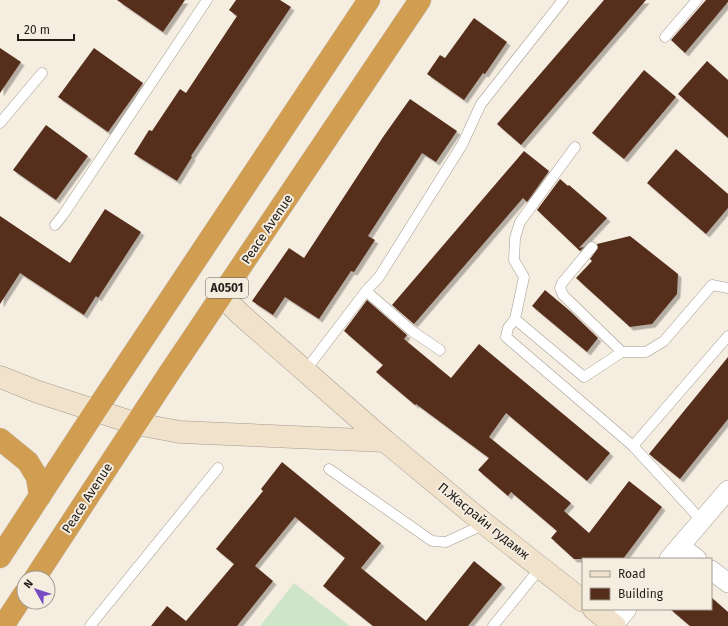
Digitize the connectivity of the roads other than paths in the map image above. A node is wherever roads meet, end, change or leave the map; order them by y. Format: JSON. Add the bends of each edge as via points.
{"nodes":[{"id":1,"x":207,"y":0,"type":"edge"},
{"id":2,"x":369,"y":0,"type":"edge"},
{"id":3,"x":420,"y":0,"type":"edge"},
{"id":4,"x":563,"y":0,"type":"edge"},
{"id":5,"x":697,"y":0,"type":"edge"},
{"id":6,"x":664,"y":37,"type":"dead end"},
{"id":7,"x":42,"y":73,"type":"dead end"},
{"id":8,"x":0,"y":123,"type":"edge"},
{"id":9,"x":575,"y":147,"type":"dead end"},
{"id":10,"x":55,"y":225,"type":"dead end"},
{"id":11,"x":592,"y":247,"type":"dead end"},
{"id":12,"x":728,"y":288,"type":"edge"},
{"id":13,"x":366,"y":291,"type":"junction"},
{"id":14,"x":222,"y":296,"type":"junction"},
{"id":15,"x":515,"y":319,"type":"junction"},
{"id":16,"x":728,"y":336,"type":"edge"},
{"id":17,"x":440,"y":350,"type":"dead end"},
{"id":18,"x":622,"y":352,"type":"junction"},
{"id":19,"x":305,"y":371,"type":"junction"},
{"id":20,"x":0,"y":378,"type":"edge"},
{"id":21,"x":96,"y":410,"type":"junction"},
{"id":22,"x":137,"y":424,"type":"junction"},
{"id":23,"x":0,"y":440,"type":"edge"},
{"id":24,"x":385,"y":441,"type":"junction"},
{"id":25,"x":633,"y":446,"type":"junction"},
{"id":26,"x":218,"y":468,"type":"dead end"},
{"id":27,"x":329,"y":469,"type":"dead end"},
{"id":28,"x":728,"y":490,"type":"edge"},
{"id":29,"x":40,"y":496,"type":"junction"},
{"id":30,"x":702,"y":521,"type":"junction"},
{"id":31,"x":485,"y":524,"type":"junction"},
{"id":32,"x":675,"y":552,"type":"edge"},
{"id":33,"x":0,"y":558,"type":"edge"},
{"id":34,"x":694,"y":558,"type":"edge"},
{"id":35,"x":541,"y":567,"type":"junction"},
{"id":36,"x":40,"y":570,"type":"edge"},
{"id":37,"x":712,"y":571,"type":"edge"},
{"id":38,"x":728,"y":583,"type":"edge"},
{"id":39,"x":582,"y":600,"type":"edge"},
{"id":40,"x":16,"y":606,"type":"edge"},
{"id":41,"x":596,"y":610,"type":"edge"},
{"id":42,"x":619,"y":620,"type":"edge"},
{"id":43,"x":3,"y":626,"type":"edge"},
{"id":44,"x":90,"y":626,"type":"edge"},
{"id":45,"x":493,"y":626,"type":"edge"}],
"edges":[{"from":1,"to":10,"type":"lane"},
{"from":2,"to":21,"type":"highway","number":"A0501"},
{"from":3,"to":14,"type":"highway","name":"Peace Avenue","number":"A0501"},
{"from":4,"to":13,"type":"lane","via":[[481,104],[462,145],[379,277]]},
{"from":5,"to":6,"type":"lane"},
{"from":7,"to":8,"type":"lane"},
{"from":9,"to":15,"type":"lane","via":[[520,222],[515,238],[514,260],[524,277]]},
{"from":11,"to":18,"type":"lane","via":[[560,288],[563,295]]},
{"from":12,"to":18,"type":"lane","via":[[712,285],[664,341],[646,352]]},
{"from":13,"to":17,"type":"lane","via":[[412,331]]},
{"from":13,"to":19,"type":"lane"},
{"from":14,"to":19,"type":"street","name":"П.Жасрайн гудамж"},
{"from":14,"to":22,"type":"highway","name":"Peace Avenue","number":"A0501"},
{"from":15,"to":18,"type":"lane","via":[[584,377]]},
{"from":15,"to":25,"type":"lane","via":[[508,328],[506,337]]},
{"from":16,"to":25,"type":"lane"},
{"from":19,"to":24,"type":"street","name":"П.Жасрайн гудамж"},
{"from":20,"to":21,"type":"street"},
{"from":21,"to":22,"type":"street"},
{"from":21,"to":29,"type":"highway","number":"A0501"},
{"from":22,"to":24,"type":"street","via":[[180,432]]},
{"from":22,"to":36,"type":"highway","name":"Peace Avenue","number":"A0501"},
{"from":23,"to":29,"type":"highway","via":[[28,462],[37,477]]},
{"from":24,"to":31,"type":"street","name":"П.Жасрайн гудамж"},
{"from":25,"to":30,"type":"lane"},
{"from":26,"to":44,"type":"lane"},
{"from":27,"to":31,"type":"lane","via":[[432,541],[446,542]]},
{"from":28,"to":30,"type":"street"},
{"from":29,"to":33,"type":"highway","number":"A0501"},
{"from":30,"to":32,"type":"street"},
{"from":31,"to":35,"type":"street","name":"П.Жасрайн гудамж"},
{"from":32,"to":34,"type":"street"},
{"from":35,"to":39,"type":"street","name":"П.Жасрайн гудамж"},
{"from":35,"to":45,"type":"lane"},
{"from":37,"to":38,"type":"street"},
{"from":40,"to":43,"type":"highway"},
{"from":41,"to":42,"type":"street"}]}
